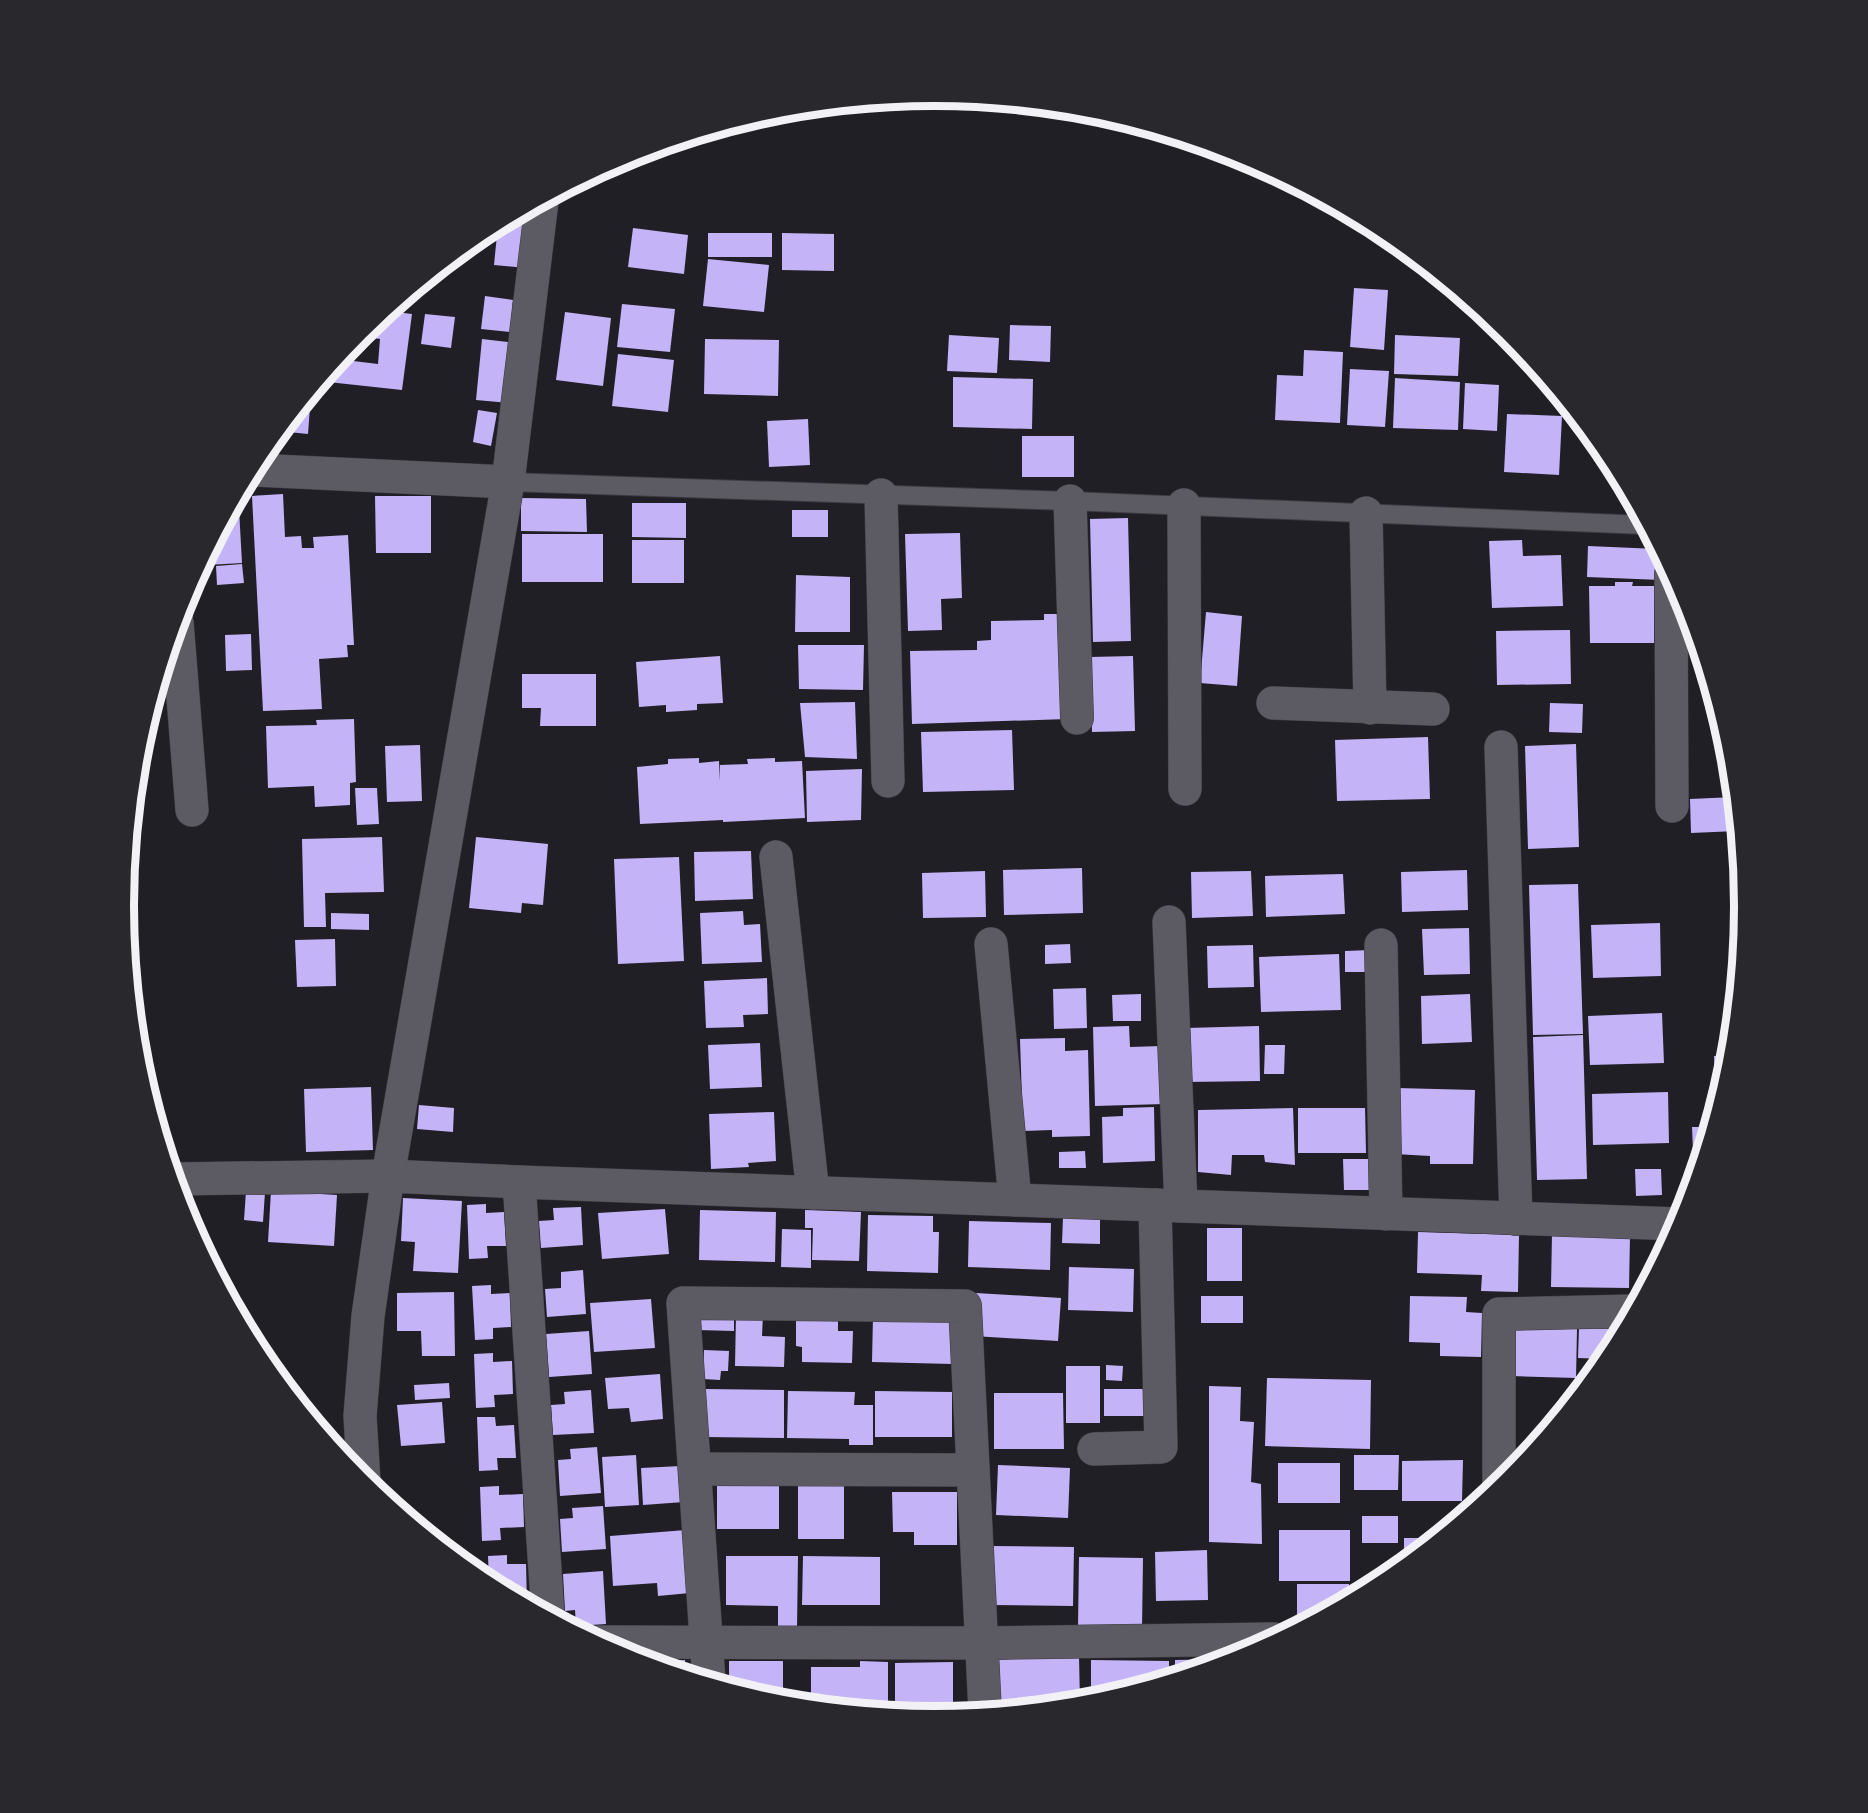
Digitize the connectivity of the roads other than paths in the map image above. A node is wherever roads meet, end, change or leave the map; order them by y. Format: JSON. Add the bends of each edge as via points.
{"nodes":[{"id":1,"x":541,"y":210,"type":"edge"},
{"id":2,"x":264,"y":470,"type":"edge"},
{"id":3,"x":508,"y":482,"type":"junction"},
{"id":4,"x":881,"y":495,"type":"junction"},
{"id":5,"x":1070,"y":501,"type":"junction"},
{"id":6,"x":1184,"y":506,"type":"junction"},
{"id":7,"x":1366,"y":513,"type":"junction"},
{"id":8,"x":1636,"y":525,"type":"edge"},
{"id":9,"x":1671,"y":596,"type":"edge"},
{"id":10,"x":179,"y":642,"type":"edge"},
{"id":11,"x":1273,"y":703,"type":"dead end"},
{"id":12,"x":1370,"y":708,"type":"junction"},
{"id":13,"x":1434,"y":709,"type":"dead end"},
{"id":14,"x":1077,"y":718,"type":"dead end"},
{"id":15,"x":1501,"y":747,"type":"dead end"},
{"id":16,"x":888,"y":781,"type":"dead end"},
{"id":17,"x":1185,"y":789,"type":"dead end"},
{"id":18,"x":1672,"y":806,"type":"dead end"},
{"id":19,"x":192,"y":810,"type":"dead end"},
{"id":20,"x":776,"y":857,"type":"dead end"},
{"id":21,"x":1169,"y":922,"type":"dead end"},
{"id":22,"x":991,"y":944,"type":"dead end"},
{"id":23,"x":1382,"y":945,"type":"dead end"},
{"id":24,"x":388,"y":1176,"type":"junction"},
{"id":25,"x":182,"y":1179,"type":"edge"},
{"id":26,"x":519,"y":1182,"type":"junction"},
{"id":27,"x":813,"y":1192,"type":"junction"},
{"id":28,"x":1015,"y":1200,"type":"junction"},
{"id":29,"x":1168,"y":1206,"type":"junction"},
{"id":30,"x":1386,"y":1214,"type":"junction"},
{"id":31,"x":1516,"y":1219,"type":"junction"},
{"id":32,"x":1668,"y":1224,"type":"edge"},
{"id":33,"x":1624,"y":1311,"type":"edge"},
{"id":34,"x":1094,"y":1449,"type":"dead end"},
{"id":35,"x":363,"y":1467,"type":"edge"},
{"id":36,"x":694,"y":1469,"type":"junction"},
{"id":37,"x":973,"y":1470,"type":"junction"},
{"id":38,"x":1499,"y":1473,"type":"edge"},
{"id":39,"x":547,"y":1606,"type":"edge"},
{"id":40,"x":1255,"y":1639,"type":"edge"},
{"id":41,"x":619,"y":1642,"type":"edge"},
{"id":42,"x":706,"y":1642,"type":"junction"},
{"id":43,"x":982,"y":1643,"type":"junction"},
{"id":44,"x":708,"y":1673,"type":"edge"},
{"id":45,"x":985,"y":1705,"type":"edge"}],
"edges":[{"from":1,"to":3,"type":"street"},
{"from":2,"to":3,"type":"street"},
{"from":3,"to":4,"type":"lane"},
{"from":3,"to":24,"type":"street"},
{"from":4,"to":5,"type":"lane"},
{"from":4,"to":16,"type":"street"},
{"from":5,"to":6,"type":"lane"},
{"from":5,"to":14,"type":"street"},
{"from":6,"to":7,"type":"lane"},
{"from":6,"to":17,"type":"street"},
{"from":7,"to":8,"type":"lane"},
{"from":7,"to":12,"type":"street"},
{"from":9,"to":18,"type":"street"},
{"from":10,"to":19,"type":"street"},
{"from":11,"to":12,"type":"street"},
{"from":12,"to":13,"type":"street"},
{"from":15,"to":31,"type":"street"},
{"from":20,"to":27,"type":"street"},
{"from":21,"to":29,"type":"street"},
{"from":22,"to":28,"type":"street"},
{"from":23,"to":30,"type":"street"},
{"from":24,"to":25,"type":"street"},
{"from":24,"to":26,"type":"street"},
{"from":24,"to":35,"type":"street","via":[[368,1316],[360,1416]]},
{"from":26,"to":27,"type":"street"},
{"from":26,"to":39,"type":"street"},
{"from":27,"to":28,"type":"street"},
{"from":28,"to":29,"type":"street"},
{"from":29,"to":30,"type":"street"},
{"from":29,"to":34,"type":"street","via":[[1161,1447]]},
{"from":30,"to":31,"type":"street"},
{"from":31,"to":32,"type":"street"},
{"from":33,"to":38,"type":"street","via":[[1499,1314]]},
{"from":36,"to":37,"type":"street"},
{"from":36,"to":37,"type":"street","via":[[683,1303],[965,1306]]},
{"from":36,"to":42,"type":"street"},
{"from":37,"to":43,"type":"street"},
{"from":40,"to":43,"type":"street"},
{"from":41,"to":42,"type":"street"},
{"from":42,"to":43,"type":"street"},
{"from":42,"to":44,"type":"street"},
{"from":43,"to":45,"type":"street"}]}
